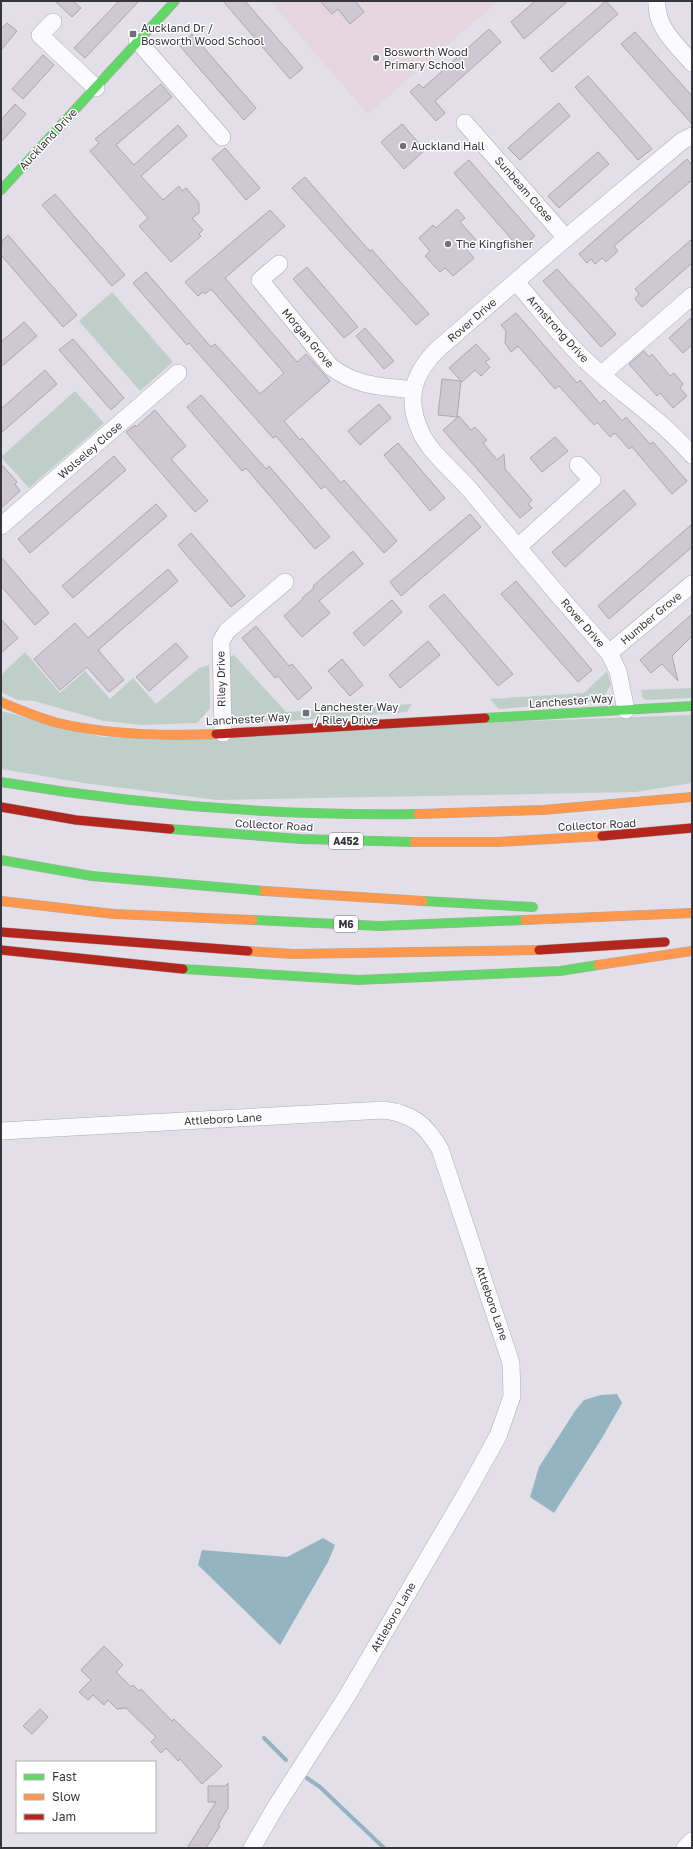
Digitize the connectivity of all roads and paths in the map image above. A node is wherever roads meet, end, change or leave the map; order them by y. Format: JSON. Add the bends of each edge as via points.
{"nodes":[{"id":1,"x":175,"y":1,"type":"edge"},
{"id":2,"x":657,"y":1,"type":"edge"},
{"id":3,"x":53,"y":22,"type":"dead end"},
{"id":4,"x":137,"y":40,"type":"junction"},
{"id":5,"x":692,"y":62,"type":"edge"},
{"id":6,"x":96,"y":88,"type":"junction"},
{"id":7,"x":465,"y":123,"type":"dead end"},
{"id":8,"x":692,"y":136,"type":"edge"},
{"id":9,"x":222,"y":137,"type":"dead end"},
{"id":10,"x":1,"y":190,"type":"edge"},
{"id":11,"x":566,"y":238,"type":"junction"},
{"id":12,"x":279,"y":264,"type":"dead end"},
{"id":13,"x":516,"y":282,"type":"junction"},
{"id":14,"x":692,"y":296,"type":"edge"},
{"id":15,"x":178,"y":373,"type":"dead end"},
{"id":16,"x":602,"y":374,"type":"junction"},
{"id":17,"x":413,"y":390,"type":"junction"},
{"id":18,"x":689,"y":445,"type":"edge"},
{"id":19,"x":578,"y":465,"type":"dead end"},
{"id":20,"x":1,"y":526,"type":"edge"},
{"id":21,"x":518,"y":548,"type":"junction"},
{"id":22,"x":285,"y":582,"type":"dead end"},
{"id":23,"x":692,"y":584,"type":"edge"},
{"id":24,"x":609,"y":653,"type":"junction"},
{"id":25,"x":1,"y":702,"type":"edge"},
{"id":26,"x":692,"y":706,"type":"edge"},
{"id":27,"x":626,"y":710,"type":"junction"},
{"id":28,"x":223,"y":733,"type":"junction"},
{"id":29,"x":1,"y":782,"type":"edge"},
{"id":30,"x":692,"y":796,"type":"edge"},
{"id":31,"x":1,"y":807,"type":"edge"},
{"id":32,"x":692,"y":828,"type":"edge"},
{"id":33,"x":1,"y":860,"type":"edge"},
{"id":34,"x":1,"y":901,"type":"edge"},
{"id":35,"x":540,"y":907,"type":"dead end"},
{"id":36,"x":571,"y":909,"type":"dead end"},
{"id":37,"x":687,"y":913,"type":"edge"},
{"id":38,"x":1,"y":932,"type":"edge"},
{"id":39,"x":676,"y":941,"type":"dead end"},
{"id":40,"x":1,"y":950,"type":"edge"},
{"id":41,"x":692,"y":951,"type":"edge"},
{"id":42,"x":1,"y":1131,"type":"edge"},
{"id":43,"x":692,"y":1841,"type":"edge"},
{"id":44,"x":252,"y":1848,"type":"edge"},
{"id":45,"x":685,"y":1848,"type":"edge"}],
"edges":[{"from":1,"to":4,"type":"main road","name":"Auckland Drive"},
{"from":2,"to":5,"type":"street","via":[[656,11],[662,27]]},
{"from":3,"to":6,"type":"street","via":[[40,35]]},
{"from":4,"to":6,"type":"main road","name":"Auckland Drive"},
{"from":4,"to":9,"type":"street"},
{"from":6,"to":10,"type":"main road","name":"Auckland Drive"},
{"from":7,"to":11,"type":"street","name":"Sunbeam Close"},
{"from":8,"to":11,"type":"street","name":"Rover Drive","via":[[682,141]]},
{"from":11,"to":13,"type":"street","name":"Rover Drive"},
{"from":12,"to":17,"type":"street","name":"Morgan Grove","via":[[260,280],[331,367],[345,377],[368,385]]},
{"from":13,"to":16,"type":"street","name":"Armstrong Drive","via":[[582,358]]},
{"from":13,"to":17,"type":"street","name":"Rover Drive","via":[[426,361]]},
{"from":14,"to":16,"type":"street"},
{"from":15,"to":20,"type":"street","name":"Wolseley Close"},
{"from":16,"to":18,"type":"street","name":"Armstrong Drive"},
{"from":17,"to":21,"type":"street","name":"Rover Drive","via":[[412,402],[424,440]]},
{"from":19,"to":21,"type":"street","via":[[592,480]]},
{"from":21,"to":24,"type":"street","name":"Rover Drive"},
{"from":22,"to":28,"type":"street","name":"Riley Drive","via":[[227,631],[221,641]]},
{"from":23,"to":24,"type":"street","name":"Humber Grove"},
{"from":24,"to":27,"type":"street","name":"Rover Drive","via":[[618,671]]},
{"from":25,"to":28,"type":"main road","name":"Lanchester Way","via":[[59,723],[99,730],[139,735]]},
{"from":26,"to":27,"type":"main road","name":"Lanchester Way"},
{"from":27,"to":28,"type":"main road","name":"Lanchester Way"},
{"from":29,"to":30,"type":"main road","name":"Collector Road","via":[[93,796],[230,809],[373,814],[505,811],[637,803]]},
{"from":31,"to":32,"type":"main road","name":"Collector Road","number":"A452","via":[[86,821],[230,835],[373,842],[504,842],[636,835]]},
{"from":33,"to":35,"type":"main road","via":[[36,869],[148,883]]},
{"from":34,"to":37,"type":"main road","number":"M6","via":[[114,914],[380,926]]},
{"from":36,"to":37,"type":"main road"},
{"from":38,"to":39,"type":"main road","via":[[294,954],[548,950]]},
{"from":40,"to":41,"type":"main road","via":[[216,972],[358,980],[560,971]]},
{"from":42,"to":44,"type":"street","name":"Attleboro Lane","via":[[384,1110],[401,1112],[418,1120],[440,1149],[502,1331],[511,1363],[512,1396],[498,1436],[468,1490],[347,1696]]},
{"from":43,"to":45,"type":"street"}]}
